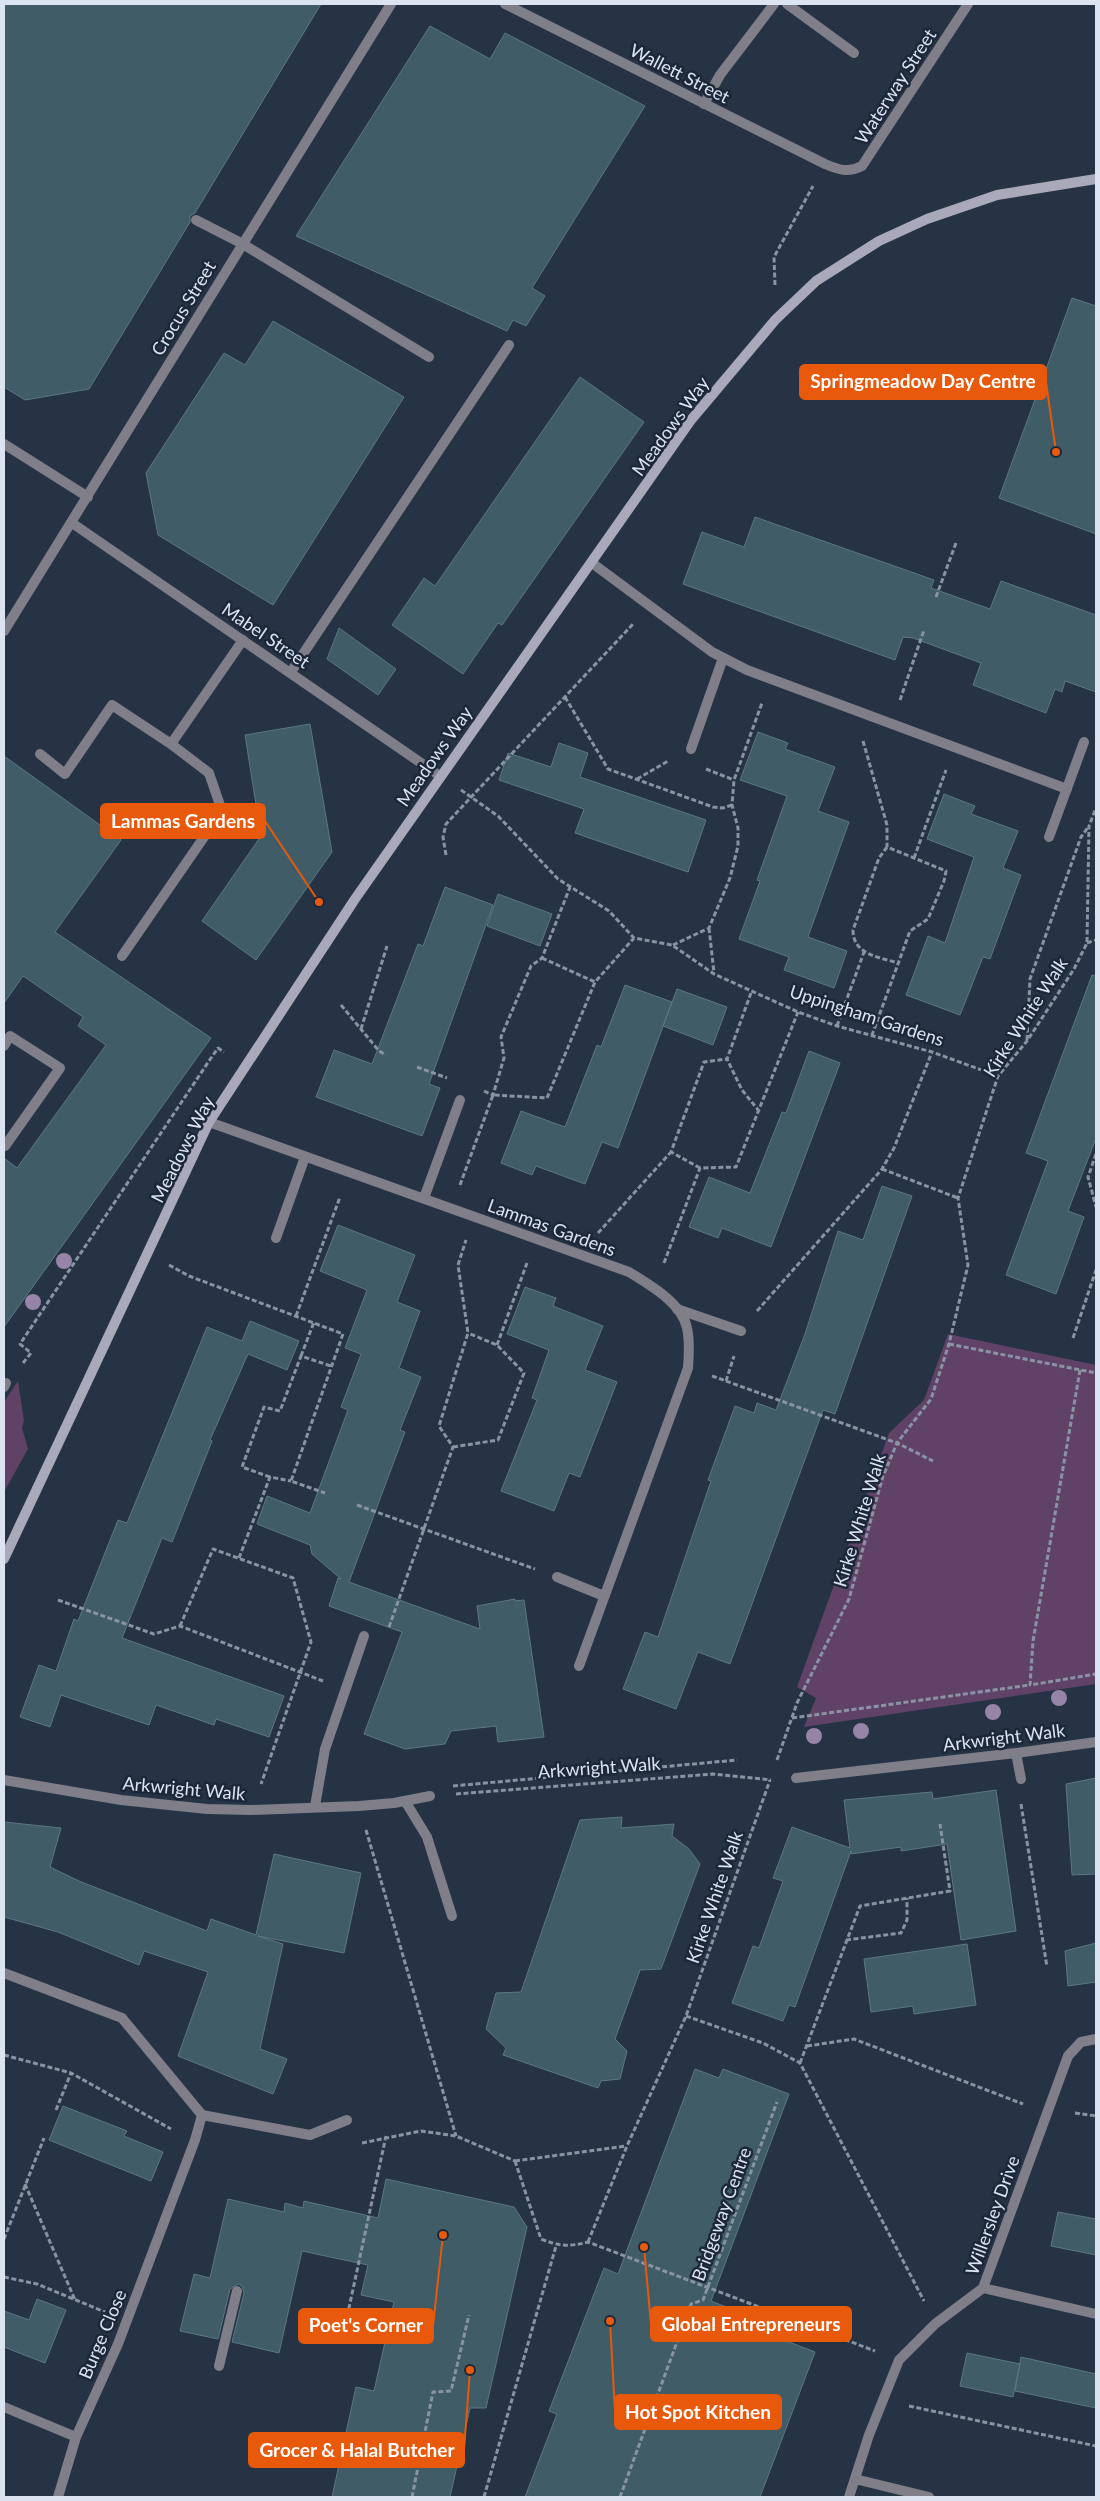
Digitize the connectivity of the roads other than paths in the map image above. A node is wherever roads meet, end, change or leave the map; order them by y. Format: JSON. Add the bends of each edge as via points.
{"nodes":[{"id":1,"x":391,"y":4,"type":"edge"},
{"id":2,"x":505,"y":4,"type":"edge"},
{"id":3,"x":774,"y":4,"type":"edge"},
{"id":4,"x":787,"y":4,"type":"edge"},
{"id":5,"x":968,"y":4,"type":"edge"},
{"id":6,"x":854,"y":53,"type":"dead end"},
{"id":7,"x":704,"y":104,"type":"junction"},
{"id":8,"x":840,"y":170,"type":"joint"},
{"id":9,"x":1096,"y":178,"type":"edge"},
{"id":10,"x":196,"y":220,"type":"dead end"},
{"id":11,"x":241,"y":243,"type":"junction"},
{"id":12,"x":509,"y":345,"type":"dead end"},
{"id":13,"x":429,"y":357,"type":"dead end"},
{"id":14,"x":4,"y":444,"type":"edge"},
{"id":15,"x":88,"y":496,"type":"junction"},
{"id":16,"x":72,"y":523,"type":"junction"},
{"id":17,"x":592,"y":562,"type":"junction"},
{"id":18,"x":4,"y":630,"type":"edge"},
{"id":19,"x":244,"y":640,"type":"junction"},
{"id":20,"x":724,"y":658,"type":"junction"},
{"id":21,"x":291,"y":672,"type":"junction"},
{"id":22,"x":1084,"y":742,"type":"dead end"},
{"id":23,"x":171,"y":744,"type":"junction"},
{"id":24,"x":691,"y":749,"type":"dead end"},
{"id":25,"x":40,"y":754,"type":"dead end"},
{"id":26,"x":440,"y":776,"type":"junction"},
{"id":27,"x":1067,"y":789,"type":"junction"},
{"id":28,"x":1048,"y":837,"type":"dead end"},
{"id":29,"x":122,"y":956,"type":"dead end"},
{"id":30,"x":4,"y":1046,"type":"edge"},
{"id":31,"x":460,"y":1100,"type":"dead end"},
{"id":32,"x":209,"y":1122,"type":"junction"},
{"id":33,"x":5,"y":1146,"type":"edge"},
{"id":34,"x":305,"y":1157,"type":"junction"},
{"id":35,"x":424,"y":1198,"type":"junction"},
{"id":36,"x":276,"y":1238,"type":"dead end"},
{"id":37,"x":677,"y":1309,"type":"junction"},
{"id":38,"x":741,"y":1331,"type":"road end"},
{"id":39,"x":4,"y":1559,"type":"edge"},
{"id":40,"x":557,"y":1577,"type":"road end"},
{"id":41,"x":604,"y":1596,"type":"junction"},
{"id":42,"x":364,"y":1636,"type":"road end"},
{"id":43,"x":579,"y":1666,"type":"dead end"},
{"id":44,"x":1096,"y":1742,"type":"edge"},
{"id":45,"x":1016,"y":1753,"type":"junction"},
{"id":46,"x":796,"y":1778,"type":"dead end"},
{"id":47,"x":1021,"y":1779,"type":"dead end"},
{"id":48,"x":4,"y":1780,"type":"edge"},
{"id":49,"x":426,"y":1797,"type":"road end"},
{"id":50,"x":405,"y":1801,"type":"junction"},
{"id":51,"x":316,"y":1806,"type":"junction"},
{"id":52,"x":452,"y":1916,"type":"dead end"},
{"id":53,"x":4,"y":1973,"type":"edge"},
{"id":54,"x":1096,"y":2039,"type":"edge"},
{"id":55,"x":202,"y":2115,"type":"junction"},
{"id":56,"x":347,"y":2120,"type":"dead end"},
{"id":57,"x":983,"y":2288,"type":"junction"},
{"id":58,"x":237,"y":2291,"type":"dead end"},
{"id":59,"x":1096,"y":2314,"type":"edge"},
{"id":60,"x":219,"y":2366,"type":"dead end"},
{"id":61,"x":4,"y":2407,"type":"edge"},
{"id":62,"x":76,"y":2437,"type":"junction"},
{"id":63,"x":855,"y":2479,"type":"junction"},
{"id":64,"x":58,"y":2497,"type":"edge"},
{"id":65,"x":849,"y":2497,"type":"edge"},
{"id":66,"x":929,"y":2497,"type":"edge"}],
"edges":[{"from":1,"to":11,"type":"street","name":"Crocus Street"},
{"from":2,"to":7,"type":"street","name":"Wallett Street"},
{"from":3,"to":7,"type":"street","via":[[720,75]]},
{"from":4,"to":6,"type":"street"},
{"from":5,"to":8,"type":"street","name":"Waterway Street","via":[[862,166],[852,171]]},
{"from":7,"to":8,"type":"street","name":"Wallett Street"},
{"from":9,"to":17,"type":"street","name":"Meadows Way","via":[[997,195],[927,219],[879,241],[816,281],[776,319],[691,420]]},
{"from":10,"to":11,"type":"street"},
{"from":11,"to":13,"type":"street"},
{"from":11,"to":15,"type":"street","name":"Crocus Street"},
{"from":12,"to":21,"type":"street"},
{"from":14,"to":15,"type":"street"},
{"from":15,"to":16,"type":"street","name":"Crocus Street"},
{"from":16,"to":18,"type":"street","name":"Crocus Street"},
{"from":16,"to":19,"type":"street","name":"Mabel Street"},
{"from":17,"to":20,"type":"street"},
{"from":17,"to":26,"type":"street","name":"Meadows Way"},
{"from":19,"to":21,"type":"street","name":"Mabel Street"},
{"from":19,"to":23,"type":"street"},
{"from":20,"to":24,"type":"street"},
{"from":20,"to":27,"type":"street","via":[[771,679]]},
{"from":21,"to":26,"type":"street","name":"Mabel Street"},
{"from":22,"to":27,"type":"street"},
{"from":23,"to":25,"type":"street","via":[[112,705],[65,774]]},
{"from":23,"to":29,"type":"street","via":[[209,773],[222,811]]},
{"from":26,"to":32,"type":"street","name":"Meadows Way","via":[[354,899]]},
{"from":27,"to":28,"type":"street"},
{"from":30,"to":33,"type":"street","via":[[10,1036],[60,1068]]},
{"from":31,"to":35,"type":"street"},
{"from":32,"to":34,"type":"street","name":"Lammas Gardens"},
{"from":32,"to":39,"type":"street","name":"Meadows Way"},
{"from":34,"to":35,"type":"street","name":"Lammas Gardens"},
{"from":34,"to":36,"type":"street"},
{"from":35,"to":37,"type":"street","name":"Lammas Gardens","via":[[629,1272],[655,1288]]},
{"from":37,"to":38,"type":"street","name":"Lammas Gardens"},
{"from":37,"to":41,"type":"street","name":"Lammas Gardens","via":[[687,1327],[688,1368]]},
{"from":40,"to":41,"type":"street"},
{"from":41,"to":43,"type":"street","name":"Lammas Gardens"},
{"from":42,"to":51,"type":"street","via":[[325,1750]]},
{"from":44,"to":45,"type":"street","name":"Arkwright Walk"},
{"from":45,"to":46,"type":"street","name":"Arkwright Walk"},
{"from":45,"to":47,"type":"street"},
{"from":48,"to":51,"type":"street","name":"Arkwright Walk","via":[[121,1800],[207,1810]]},
{"from":49,"to":50,"type":"street","name":"Arkwright Walk"},
{"from":50,"to":51,"type":"street","name":"Arkwright Walk"},
{"from":50,"to":52,"type":"street","via":[[427,1837]]},
{"from":53,"to":55,"type":"street","via":[[122,2018]]},
{"from":54,"to":57,"type":"street","name":"Willersley Drive","via":[[1081,2042],[1068,2056]]},
{"from":55,"to":56,"type":"street","via":[[310,2135]]},
{"from":55,"to":62,"type":"street","name":"Burge Close","via":[[126,2321]]},
{"from":57,"to":59,"type":"street"},
{"from":57,"to":63,"type":"street","name":"Willersley Drive","via":[[935,2324],[898,2360]]},
{"from":58,"to":60,"type":"street"},
{"from":61,"to":62,"type":"street"},
{"from":62,"to":64,"type":"street","name":"Burge Close"},
{"from":63,"to":65,"type":"street","name":"Willersley Drive"},
{"from":63,"to":66,"type":"street"}]}
